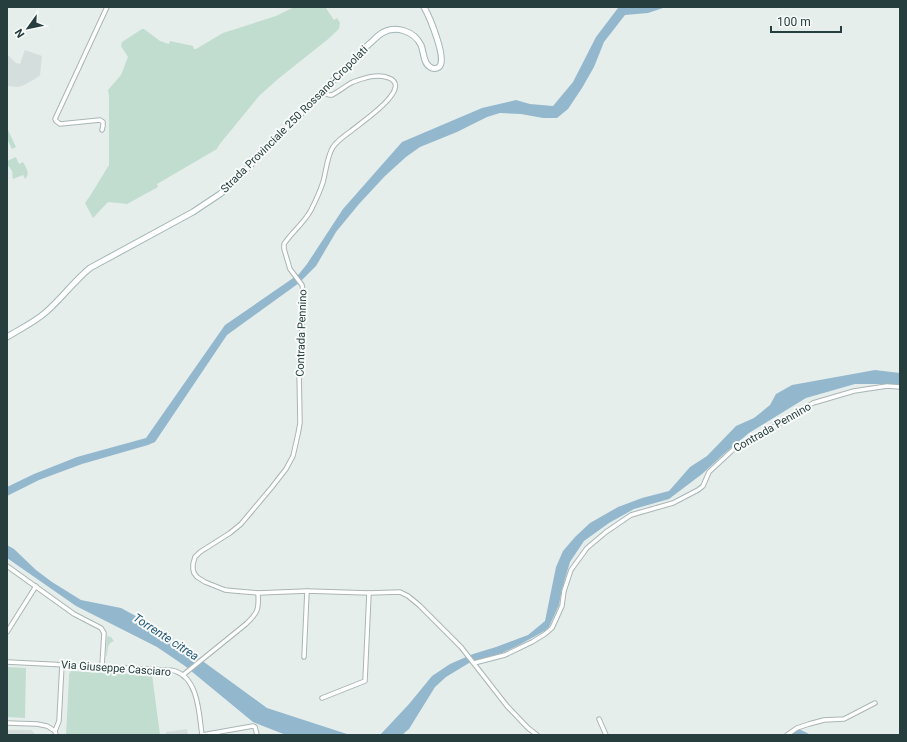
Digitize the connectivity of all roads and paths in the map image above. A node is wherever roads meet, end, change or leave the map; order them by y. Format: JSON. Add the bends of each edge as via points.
{"nodes":[{"id":1,"x":108,"y":7,"type":"edge"},
{"id":2,"x":424,"y":7,"type":"edge"},
{"id":3,"x":324,"y":94,"type":"dead end"},
{"id":4,"x":102,"y":130,"type":"dead end"},
{"id":5,"x":7,"y":336,"type":"edge"},
{"id":6,"x":900,"y":387,"type":"edge"},
{"id":7,"x":7,"y":566,"type":"edge"},
{"id":8,"x":36,"y":586,"type":"junction"},
{"id":9,"x":307,"y":591,"type":"junction"},
{"id":10,"x":258,"y":593,"type":"junction"},
{"id":11,"x":369,"y":593,"type":"junction"},
{"id":12,"x":7,"y":632,"type":"edge"},
{"id":13,"x":304,"y":657,"type":"dead end"},
{"id":14,"x":7,"y":662,"type":"edge"},
{"id":15,"x":474,"y":663,"type":"junction"},
{"id":16,"x":62,"y":664,"type":"junction"},
{"id":17,"x":102,"y":666,"type":"junction"},
{"id":18,"x":183,"y":675,"type":"junction"},
{"id":19,"x":322,"y":698,"type":"dead end"},
{"id":20,"x":875,"y":703,"type":"dead end"},
{"id":21,"x":599,"y":719,"type":"dead end"},
{"id":22,"x":7,"y":723,"type":"edge"},
{"id":23,"x":56,"y":733,"type":"edge"},
{"id":24,"x":202,"y":735,"type":"edge"},
{"id":25,"x":257,"y":735,"type":"edge"},
{"id":26,"x":537,"y":735,"type":"edge"},
{"id":27,"x":606,"y":735,"type":"edge"},
{"id":28,"x":787,"y":735,"type":"edge"}],
"edges":[{"from":1,"to":4,"type":"street","via":[[55,119],[60,124],[100,120],[103,122]]},
{"from":2,"to":5,"type":"main road","name":"Strada Provinciale 250 Rossano-Cropolati","via":[[442,59],[440,66],[435,69],[427,65],[421,46],[408,32],[395,29],[381,33],[220,194],[90,268],[47,311],[30,324]]},
{"from":3,"to":10,"type":"street","name":"Contrada Pennino","via":[[332,95],[354,82],[373,76],[392,79],[396,88],[386,102],[337,142],[330,152],[323,183],[310,212],[284,244],[290,269],[301,283],[304,296],[299,370],[300,423],[293,456],[272,487],[241,524],[200,552],[193,564],[194,573],[205,582],[225,590]]},
{"from":6,"to":15,"type":"street","name":"Contrada Pennino","via":[[887,386],[854,391],[813,403],[748,442],[736,446],[709,472],[703,486],[698,490],[672,503],[631,515],[587,548],[571,570],[562,606],[552,628],[545,634],[505,655]]},
{"from":7,"to":8,"type":"street"},
{"from":8,"to":12,"type":"street"},
{"from":8,"to":17,"type":"street","via":[[74,614],[101,628],[104,633]]},
{"from":9,"to":10,"type":"street","name":"Contrada Pennino"},
{"from":9,"to":11,"type":"street","name":"Contrada Pennino"},
{"from":9,"to":13,"type":"street"},
{"from":10,"to":18,"type":"street","via":[[259,606],[252,618]]},
{"from":11,"to":15,"type":"street","name":"Contrada Pennino","via":[[400,592],[408,596]]},
{"from":11,"to":19,"type":"street","via":[[365,681]]},
{"from":14,"to":16,"type":"street","name":"Via Giuseppe Casciaro"},
{"from":15,"to":26,"type":"street","name":"Contrada Pennino","via":[[507,706]]},
{"from":16,"to":17,"type":"street","name":"Via Giuseppe Casciaro"},
{"from":16,"to":23,"type":"street"},
{"from":17,"to":18,"type":"street","name":"Via Giuseppe Casciaro","via":[[175,671]]},
{"from":18,"to":24,"type":"street","name":"Via Giuseppe Casciaro","via":[[196,694]]},
{"from":20,"to":28,"type":"street","via":[[844,719],[809,724]]},
{"from":21,"to":27,"type":"street"},
{"from":22,"to":23,"type":"street","via":[[47,726]]},
{"from":24,"to":25,"type":"street","via":[[253,726]]}]}
